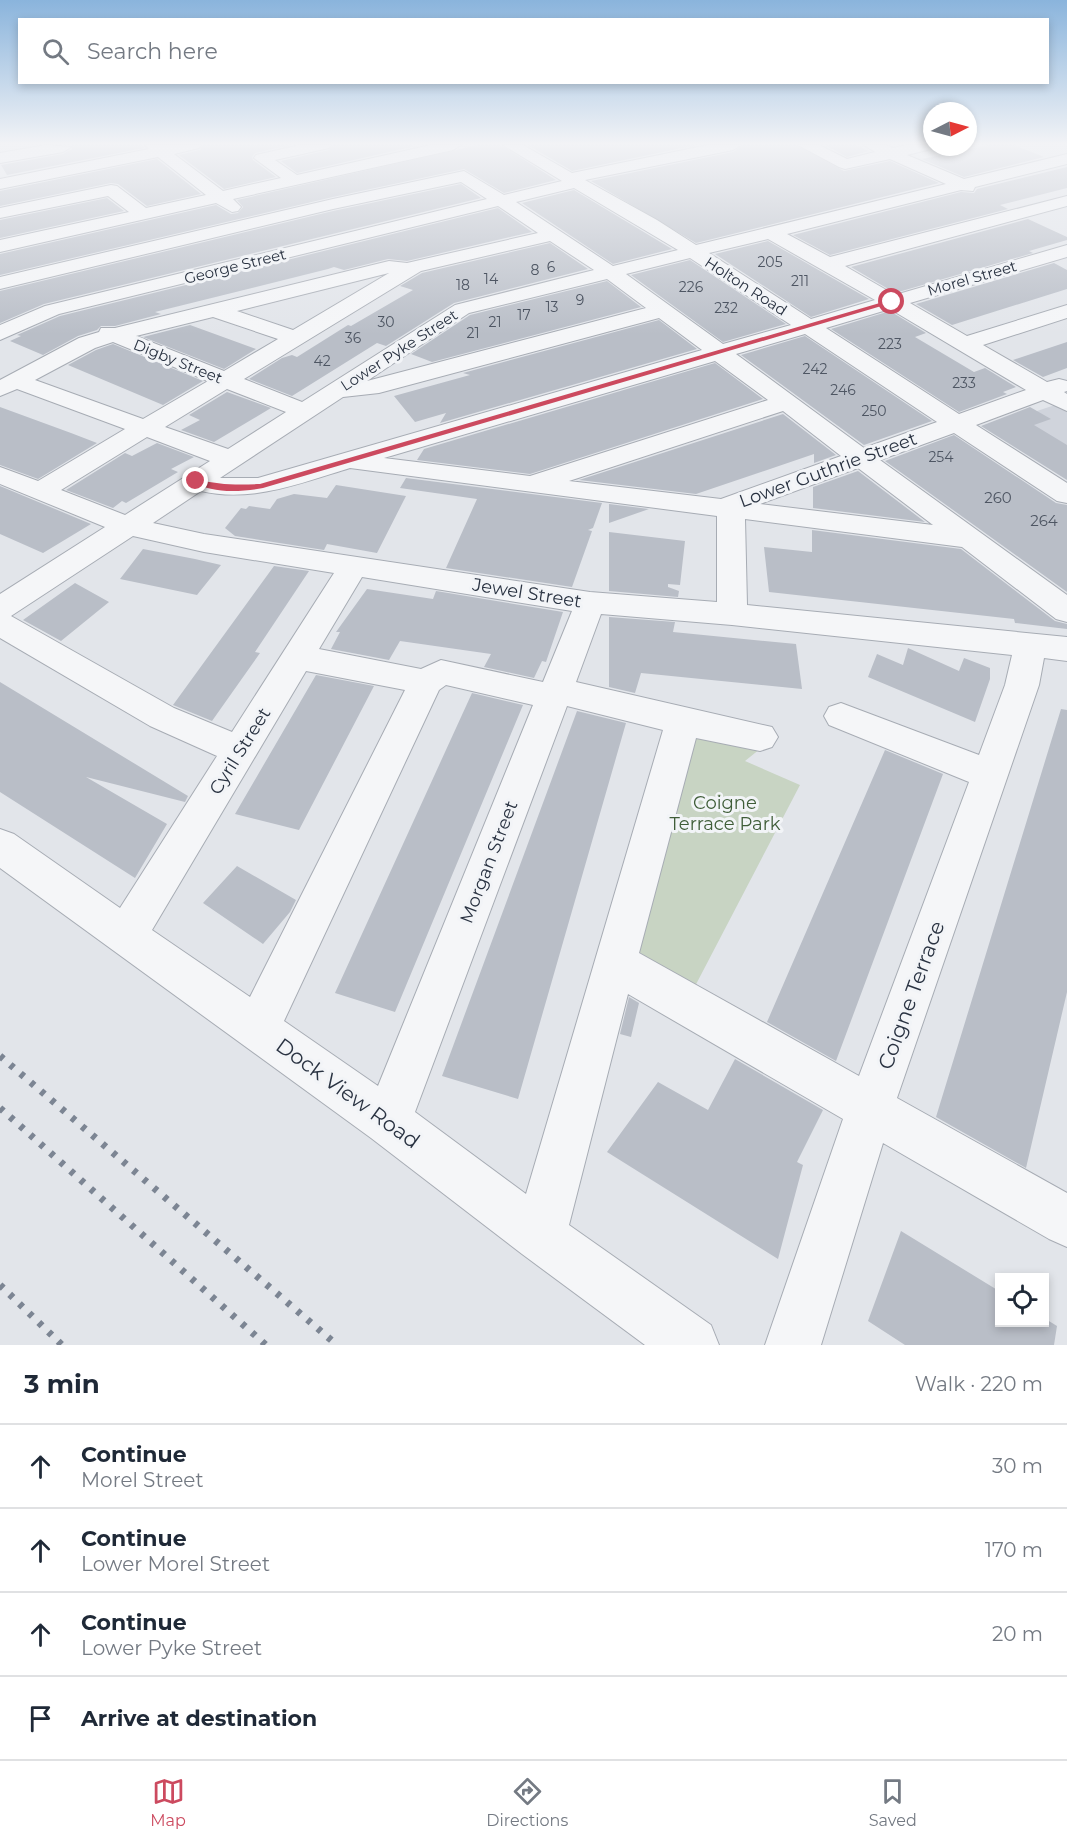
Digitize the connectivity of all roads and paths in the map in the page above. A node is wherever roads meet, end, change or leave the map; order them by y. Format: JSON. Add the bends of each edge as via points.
{"nodes":[{"id":1,"x":25,"y":208,"type":"edge"},
{"id":2,"x":135,"y":208,"type":"edge"},
{"id":3,"x":170,"y":208,"type":"edge"},
{"id":4,"x":234,"y":208,"type":"edge"},
{"id":5,"x":324,"y":208,"type":"edge"},
{"id":6,"x":471,"y":208,"type":"edge"},
{"id":7,"x":514,"y":208,"type":"edge"},
{"id":8,"x":620,"y":208,"type":"edge"},
{"id":9,"x":867,"y":208,"type":"edge"},
{"id":10,"x":1014,"y":208,"type":"edge"},
{"id":11,"x":1041,"y":208,"type":"edge"},
{"id":12,"x":1024,"y":212,"type":"junction"},
{"id":13,"x":0,"y":213,"type":"edge"},
{"id":14,"x":143,"y":214,"type":"junction"},
{"id":15,"x":1045,"y":222,"type":"dead end"},
{"id":16,"x":253,"y":224,"type":"junction"},
{"id":17,"x":771,"y":232,"type":"junction"},
{"id":18,"x":553,"y":235,"type":"junction"},
{"id":19,"x":0,"y":246,"type":"edge"},
{"id":20,"x":1067,"y":251,"type":"edge"},
{"id":21,"x":693,"y":252,"type":"junction"},
{"id":22,"x":828,"y":264,"type":"junction"},
{"id":23,"x":414,"y":267,"type":"junction"},
{"id":24,"x":611,"y":272,"type":"junction"},
{"id":25,"x":0,"y":283,"type":"edge"},
{"id":26,"x":892,"y":302,"type":"junction"},
{"id":27,"x":52,"y":310,"type":"junction"},
{"id":28,"x":663,"y":310,"type":"junction"},
{"id":29,"x":217,"y":311,"type":"junction"},
{"id":30,"x":1067,"y":311,"type":"edge"},
{"id":31,"x":807,"y":326,"type":"junction"},
{"id":32,"x":0,"y":333,"type":"edge"},
{"id":33,"x":113,"y":335,"type":"junction"},
{"id":34,"x":295,"y":338,"type":"junction"},
{"id":35,"x":964,"y":344,"type":"junction"},
{"id":36,"x":720,"y":352,"type":"junction"},
{"id":37,"x":226,"y":380,"type":"junction"},
{"id":38,"x":1067,"y":383,"type":"edge"},
{"id":39,"x":8,"y":385,"type":"edge"},
{"id":40,"x":1044,"y":391,"type":"junction"},
{"id":41,"x":333,"y":393,"type":"junction"},
{"id":42,"x":787,"y":402,"type":"junction"},
{"id":43,"x":1067,"y":404,"type":"edge"},
{"id":44,"x":304,"y":411,"type":"junction"},
{"id":45,"x":958,"y":423,"type":"junction"},
{"id":46,"x":145,"y":428,"type":"junction"},
{"id":47,"x":860,"y":458,"type":"junction"},
{"id":48,"x":230,"y":459,"type":"junction"},
{"id":49,"x":348,"y":462,"type":"junction"},
{"id":50,"x":0,"y":475,"type":"edge"},
{"id":51,"x":196,"y":481,"type":"junction"},
{"id":52,"x":531,"y":484,"type":"junction"},
{"id":53,"x":40,"y":491,"type":"junction"},
{"id":54,"x":1067,"y":495,"type":"edge"},
{"id":55,"x":730,"y":509,"type":"junction"},
{"id":56,"x":128,"y":526,"type":"junction"},
{"id":57,"x":970,"y":539,"type":"junction"},
{"id":58,"x":353,"y":567,"type":"junction"},
{"id":59,"x":590,"y":603,"type":"junction"},
{"id":60,"x":0,"y":609,"type":"edge"},
{"id":61,"x":1067,"y":611,"type":"edge"},
{"id":62,"x":732,"y":614,"type":"junction"},
{"id":63,"x":0,"y":624,"type":"edge"},
{"id":64,"x":1048,"y":647,"type":"edge"},
{"id":65,"x":298,"y":657,"type":"junction"},
{"id":66,"x":426,"y":682,"type":"junction"},
{"id":67,"x":555,"y":694,"type":"junction"},
{"id":68,"x":841,"y":716,"type":"dead end"},
{"id":69,"x":683,"y":722,"type":"junction"},
{"id":70,"x":760,"y":737,"type":"dead end"},
{"id":71,"x":240,"y":751,"type":"junction"},
{"id":72,"x":990,"y":775,"type":"junction"},
{"id":73,"x":0,"y":846,"type":"edge"},
{"id":74,"x":127,"y":934,"type":"junction"},
{"id":75,"x":615,"y":963,"type":"junction"},
{"id":76,"x":258,"y":1028,"type":"junction"},
{"id":77,"x":870,"y":1109,"type":"junction"},
{"id":78,"x":388,"y":1121,"type":"junction"},
{"id":79,"x":1067,"y":1221,"type":"edge"},
{"id":80,"x":540,"y":1236,"type":"junction"},
{"id":81,"x":692,"y":1345,"type":"edge"},
{"id":82,"x":793,"y":1345,"type":"edge"}],
"edges":[{"from":1,"to":13,"type":"street"},
{"from":2,"to":14,"type":"street"},
{"from":3,"to":14,"type":"street"},
{"from":4,"to":16,"type":"street"},
{"from":5,"to":16,"type":"street"},
{"from":6,"to":27,"type":"street","name":"George Street"},
{"from":7,"to":18,"type":"street"},
{"from":8,"to":21,"type":"street","name":"Holton Road"},
{"from":9,"to":17,"type":"street","name":"Lower Pyke Street"},
{"from":10,"to":12,"type":"street"},
{"from":11,"to":12,"type":"street"},
{"from":12,"to":15,"type":"street"},
{"from":12,"to":22,"type":"street"},
{"from":14,"to":19,"type":"street"},
{"from":16,"to":25,"type":"street"},
{"from":17,"to":21,"type":"street","name":"Lower Pyke Street"},
{"from":17,"to":22,"type":"street"},
{"from":18,"to":23,"type":"street"},
{"from":18,"to":24,"type":"street"},
{"from":20,"to":26,"type":"street","name":"Morel Street"},
{"from":21,"to":24,"type":"street","name":"Lower Pyke Street"},
{"from":21,"to":31,"type":"street","name":"Holton Road"},
{"from":22,"to":26,"type":"street"},
{"from":23,"to":29,"type":"street","via":[[389,267]]},
{"from":23,"to":34,"type":"street"},
{"from":24,"to":28,"type":"street"},
{"from":24,"to":41,"type":"street","name":"Lower Pyke Street","via":[[462,309]]},
{"from":26,"to":31,"type":"street","name":"Morel Street"},
{"from":26,"to":35,"type":"street"},
{"from":27,"to":32,"type":"street","name":"George Street"},
{"from":27,"to":33,"type":"street","name":"Digby Street"},
{"from":28,"to":36,"type":"street"},
{"from":28,"to":41,"type":"street","via":[[371,388]]},
{"from":29,"to":33,"type":"street"},
{"from":29,"to":34,"type":"street"},
{"from":30,"to":35,"type":"street"},
{"from":31,"to":36,"type":"street","name":"Morel Street"},
{"from":31,"to":45,"type":"street","name":"Holton Road"},
{"from":33,"to":37,"type":"street","name":"Digby Street"},
{"from":33,"to":39,"type":"street","via":[[87,343]]},
{"from":34,"to":37,"type":"street"},
{"from":35,"to":40,"type":"street"},
{"from":36,"to":42,"type":"street"},
{"from":36,"to":49,"type":"street","name":"Morel Street"},
{"from":37,"to":44,"type":"street","name":"Digby Street"},
{"from":37,"to":46,"type":"street"},
{"from":38,"to":40,"type":"street","name":"Lower Guthrie Street"},
{"from":39,"to":46,"type":"street"},
{"from":40,"to":43,"type":"street"},
{"from":40,"to":45,"type":"street","name":"Lower Guthrie Street"},
{"from":41,"to":44,"type":"street","name":"Lower Pyke Street"},
{"from":42,"to":47,"type":"street"},
{"from":42,"to":52,"type":"street"},
{"from":44,"to":48,"type":"street","name":"Lower Pyke Street"},
{"from":45,"to":47,"type":"street","name":"Lower Guthrie Street"},
{"from":45,"to":54,"type":"street","name":"Holton Road"},
{"from":46,"to":48,"type":"street"},
{"from":46,"to":53,"type":"street"},
{"from":47,"to":55,"type":"street","name":"Lower Guthrie Street","via":[[731,504]]},
{"from":47,"to":57,"type":"street"},
{"from":48,"to":51,"type":"street","name":"Lower Pyke Street"},
{"from":49,"to":51,"type":"street","name":"Morel Street","via":[[261,486],[212,487]]},
{"from":49,"to":52,"type":"street"},
{"from":50,"to":53,"type":"street","name":"Jewel Street"},
{"from":51,"to":56,"type":"street","name":"Lower Pyke Street"},
{"from":52,"to":55,"type":"street"},
{"from":53,"to":56,"type":"street","name":"Jewel Street"},
{"from":55,"to":57,"type":"street"},
{"from":55,"to":62,"type":"street","name":"Lower Guthrie Street"},
{"from":56,"to":58,"type":"street","name":"Jewel Street","via":[[204,543]]},
{"from":56,"to":60,"type":"street","name":"Lower Pyke Street"},
{"from":57,"to":61,"type":"street"},
{"from":58,"to":59,"type":"street","name":"Jewel Street"},
{"from":58,"to":65,"type":"street","name":"Cyril Street"},
{"from":59,"to":62,"type":"street","name":"Jewel Street"},
{"from":59,"to":67,"type":"street","name":"Morgan Street"},
{"from":62,"to":64,"type":"street","name":"Jewel Street"},
{"from":63,"to":71,"type":"street","via":[[162,717]]},
{"from":64,"to":72,"type":"street","name":"Coigne Terrace","via":[[1022,686]]},
{"from":65,"to":66,"type":"street"},
{"from":65,"to":71,"type":"street","name":"Cyril Street"},
{"from":66,"to":67,"type":"street","via":[[441,672]]},
{"from":66,"to":76,"type":"street"},
{"from":67,"to":69,"type":"street"},
{"from":67,"to":78,"type":"street","name":"Morgan Street"},
{"from":68,"to":72,"type":"street"},
{"from":69,"to":70,"type":"street"},
{"from":69,"to":75,"type":"street"},
{"from":71,"to":74,"type":"street","name":"Cyril Street"},
{"from":72,"to":77,"type":"street","name":"Coigne Terrace"},
{"from":73,"to":74,"type":"street","name":"Dock View Road"},
{"from":74,"to":76,"type":"street","name":"Dock View Road"},
{"from":75,"to":77,"type":"street"},
{"from":75,"to":80,"type":"street"},
{"from":76,"to":78,"type":"street","name":"Dock View Road"},
{"from":77,"to":79,"type":"street"},
{"from":77,"to":82,"type":"street","name":"Coigne Terrace"},
{"from":78,"to":80,"type":"street","name":"Dock View Road"},
{"from":80,"to":81,"type":"street","name":"Dock View Road"}]}
